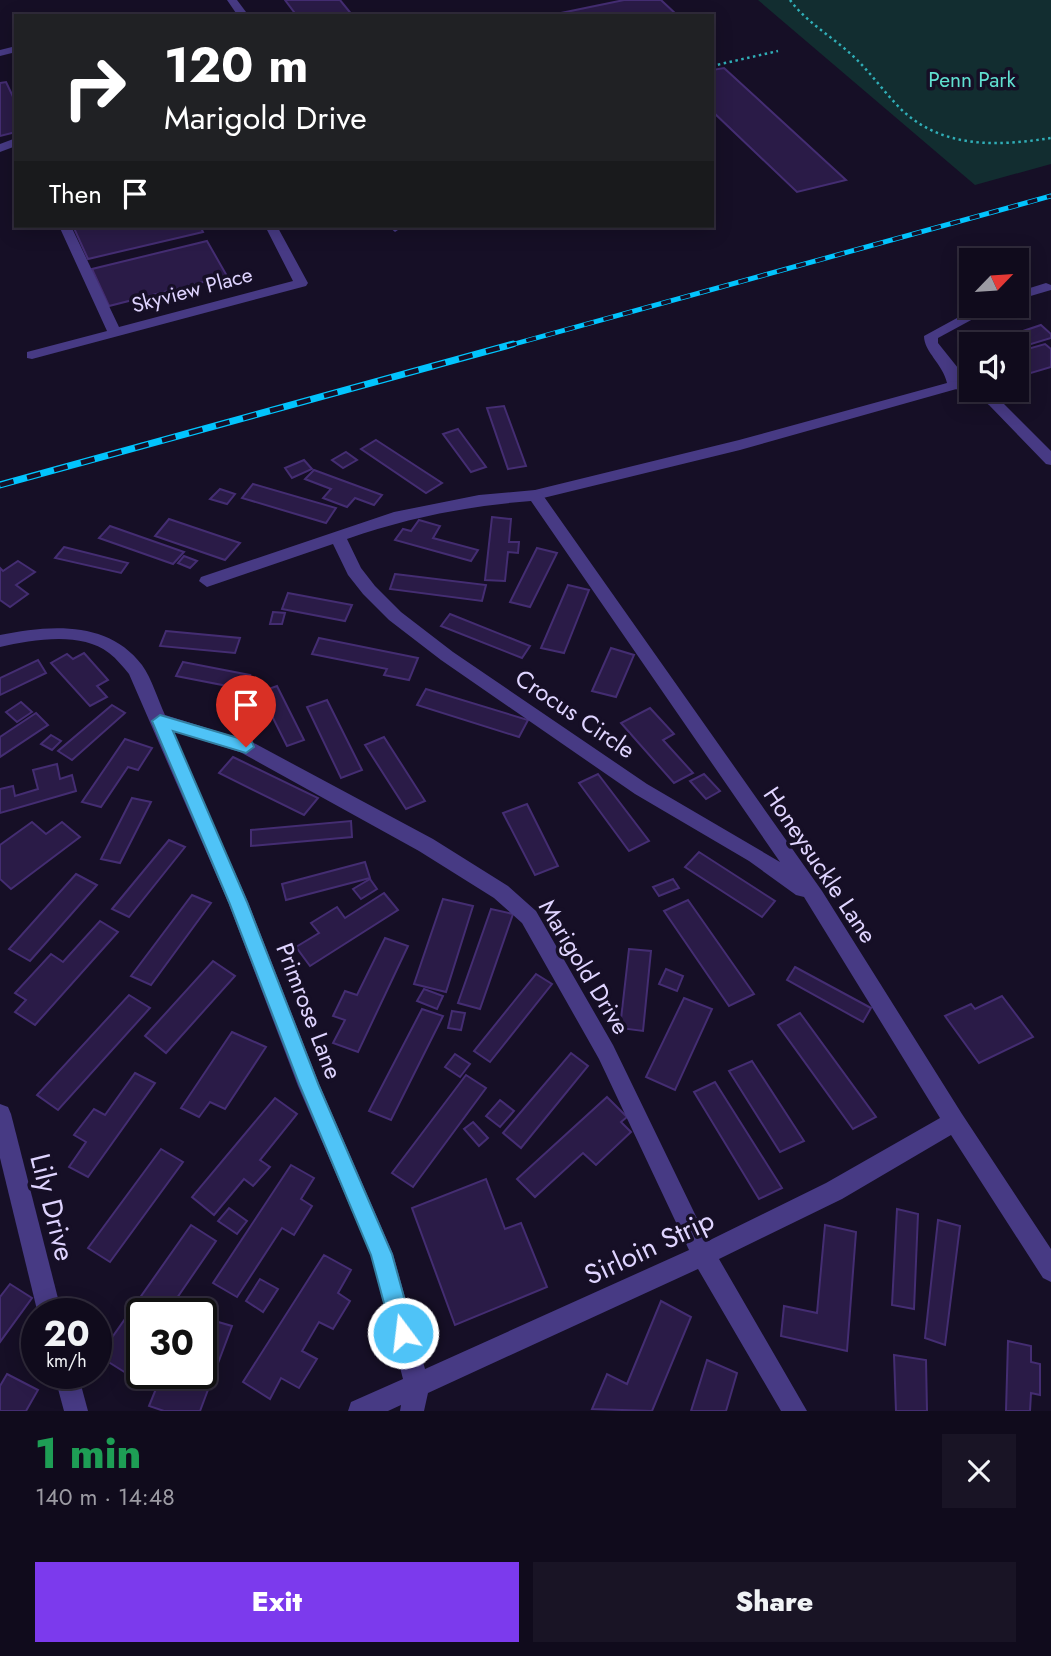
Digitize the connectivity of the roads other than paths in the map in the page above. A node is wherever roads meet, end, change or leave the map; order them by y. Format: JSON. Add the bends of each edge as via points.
{"nodes":[{"id":1,"x":66,"y":228,"type":"edge"},
{"id":2,"x":272,"y":228,"type":"edge"},
{"id":3,"x":1046,"y":287,"type":"dead end"},
{"id":4,"x":1029,"y":292,"type":"edge"},
{"id":5,"x":966,"y":318,"type":"edge"},
{"id":6,"x":115,"y":333,"type":"junction"},
{"id":7,"x":32,"y":355,"type":"dead end"},
{"id":8,"x":955,"y":385,"type":"junction"},
{"id":9,"x":959,"y":386,"type":"edge"},
{"id":10,"x":994,"y":402,"type":"edge"},
{"id":11,"x":1051,"y":460,"type":"edge"},
{"id":12,"x":535,"y":495,"type":"junction"},
{"id":13,"x":338,"y":537,"type":"junction"},
{"id":14,"x":207,"y":581,"type":"dead end"},
{"id":15,"x":0,"y":641,"type":"edge"},
{"id":16,"x":160,"y":721,"type":"junction"},
{"id":17,"x":815,"y":897,"type":"junction"},
{"id":18,"x":0,"y":1114,"type":"edge"},
{"id":19,"x":954,"y":1121,"type":"junction"},
{"id":20,"x":703,"y":1255,"type":"junction"},
{"id":21,"x":1051,"y":1270,"type":"edge"},
{"id":22,"x":46,"y":1298,"type":"edge"},
{"id":23,"x":417,"y":1386,"type":"junction"},
{"id":24,"x":70,"y":1389,"type":"edge"},
{"id":25,"x":76,"y":1411,"type":"edge"},
{"id":26,"x":360,"y":1411,"type":"edge"},
{"id":27,"x":412,"y":1411,"type":"edge"},
{"id":28,"x":795,"y":1411,"type":"edge"}],
"edges":[{"from":1,"to":6,"type":"street"},
{"from":2,"to":6,"type":"street","name":"Skyview Place","via":[[301,283]]},
{"from":3,"to":4,"type":"street"},
{"from":5,"to":8,"type":"street","via":[[931,336],[931,344],[951,368]]},
{"from":6,"to":7,"type":"street","name":"Skyview Place"},
{"from":8,"to":9,"type":"street"},
{"from":8,"to":12,"type":"street","via":[[740,445]]},
{"from":10,"to":11,"type":"street"},
{"from":12,"to":13,"type":"street","via":[[431,509]]},
{"from":12,"to":17,"type":"street","name":"Honeysuckle Lane"},
{"from":13,"to":14,"type":"street"},
{"from":13,"to":17,"type":"street","name":"Crocus Circle","via":[[369,590],[447,656],[641,789],[756,855]]},
{"from":15,"to":16,"type":"street","name":"Primrose Lane","via":[[28,635],[75,635],[112,646],[136,670]]},
{"from":16,"to":20,"type":"street","name":"Marigold Drive","via":[[246,747],[426,845],[501,892],[529,917],[606,1052]]},
{"from":16,"to":23,"type":"street","name":"Primrose Lane","via":[[382,1254]]},
{"from":17,"to":19,"type":"street","name":"Honeysuckle Lane"},
{"from":18,"to":22,"type":"street","name":"Lily Drive"},
{"from":19,"to":20,"type":"street","name":"Sirloin Strip","via":[[834,1191]]},
{"from":19,"to":21,"type":"street","name":"Honeysuckle Lane"},
{"from":20,"to":23,"type":"street","name":"Sirloin Strip"},
{"from":20,"to":28,"type":"street","name":"Marigold Drive"},
{"from":23,"to":26,"type":"street","name":"Sirloin Strip"},
{"from":23,"to":27,"type":"street","name":"Primrose Lane"},
{"from":24,"to":25,"type":"street"}]}
